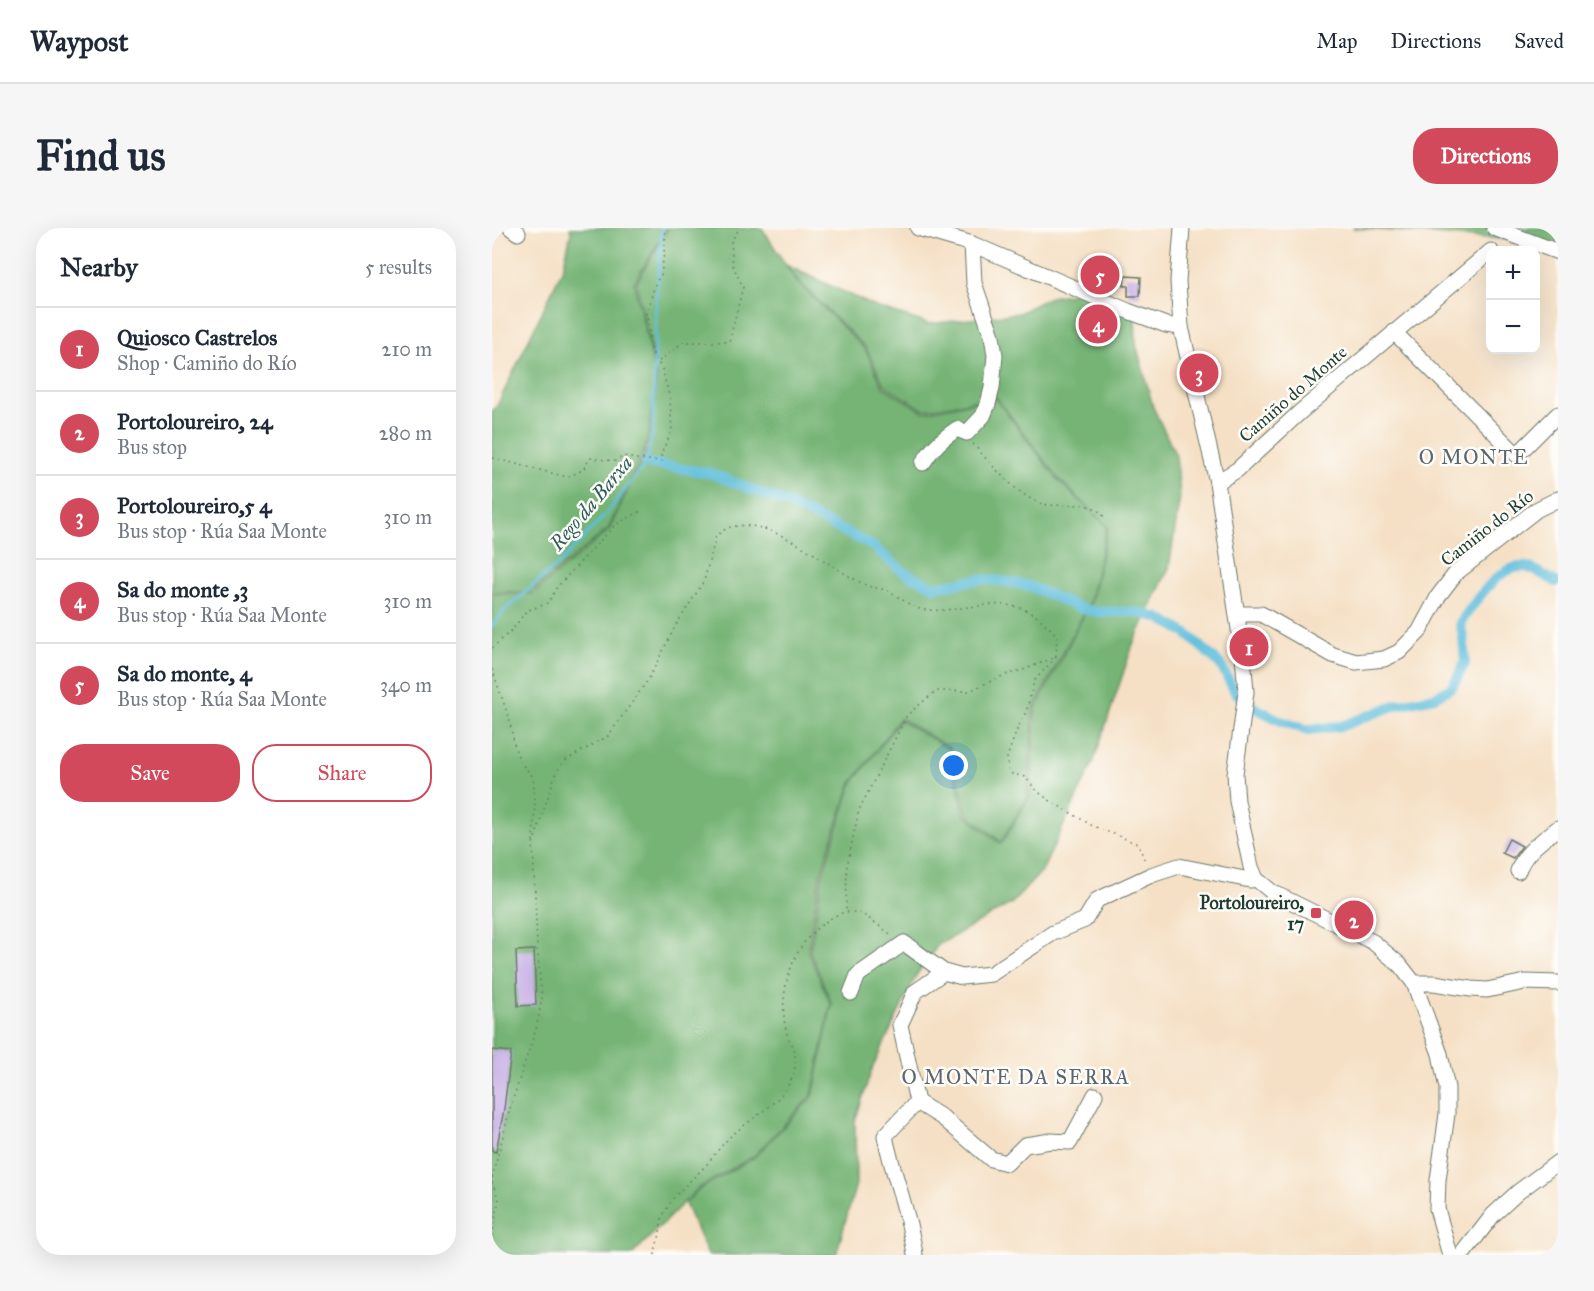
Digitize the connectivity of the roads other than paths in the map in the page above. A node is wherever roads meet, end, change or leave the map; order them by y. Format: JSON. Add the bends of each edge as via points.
{"nodes":[{"id":1,"x":918,"y":228,"type":"edge"},
{"id":2,"x":1182,"y":228,"type":"edge"},
{"id":3,"x":1494,"y":228,"type":"edge"},
{"id":4,"x":952,"y":233,"type":"edge"},
{"id":5,"x":1509,"y":235,"type":"junction"},
{"id":6,"x":972,"y":244,"type":"junction"},
{"id":7,"x":1497,"y":246,"type":"edge"},
{"id":8,"x":1558,"y":252,"type":"edge"},
{"id":9,"x":1486,"y":255,"type":"edge"},
{"id":10,"x":1181,"y":327,"type":"junction"},
{"id":11,"x":1394,"y":333,"type":"junction"},
{"id":12,"x":1558,"y":414,"type":"edge"},
{"id":13,"x":923,"y":463,"type":"dead end"},
{"id":14,"x":1216,"y":482,"type":"junction"},
{"id":15,"x":1558,"y":499,"type":"edge"},
{"id":16,"x":1237,"y":614,"type":"junction"},
{"id":17,"x":1558,"y":828,"type":"edge"},
{"id":18,"x":1518,"y":871,"type":"dead end"},
{"id":19,"x":1256,"y":879,"type":"junction"},
{"id":20,"x":944,"y":972,"type":"junction"},
{"id":21,"x":1558,"y":983,"type":"edge"},
{"id":22,"x":1414,"y":984,"type":"junction"},
{"id":23,"x":851,"y":993,"type":"dead end"},
{"id":24,"x":1095,"y":1095,"type":"dead end"},
{"id":25,"x":917,"y":1102,"type":"junction"},
{"id":26,"x":1558,"y":1162,"type":"edge"},
{"id":27,"x":915,"y":1255,"type":"edge"},
{"id":28,"x":1450,"y":1255,"type":"edge"},
{"id":29,"x":1462,"y":1255,"type":"edge"}],
"edges":[{"from":1,"to":4,"type":"street"},
{"from":2,"to":10,"type":"street","via":[[1178,280]]},
{"from":3,"to":5,"type":"street"},
{"from":4,"to":6,"type":"street"},
{"from":5,"to":7,"type":"street","name":"Camiño do Monte"},
{"from":5,"to":8,"type":"street"},
{"from":6,"to":10,"type":"street","via":[[1128,311]]},
{"from":6,"to":13,"type":"street","via":[[974,283],[995,355],[992,388],[983,416],[967,433],[957,429],[942,439]]},
{"from":9,"to":11,"type":"street","name":"Camiño do Monte"},
{"from":10,"to":14,"type":"street"},
{"from":11,"to":12,"type":"street","via":[[1517,455]]},
{"from":11,"to":14,"type":"street","name":"Camiño do Monte","via":[[1237,470]]},
{"from":14,"to":16,"type":"street"},
{"from":15,"to":16,"type":"street","name":"Camiño do Río","via":[[1536,510],[1456,573],[1438,595],[1419,632],[1398,652],[1384,659],[1356,662],[1333,656],[1261,614]]},
{"from":16,"to":19,"type":"street","via":[[1246,692],[1236,783],[1245,843]]},
{"from":17,"to":18,"type":"street","via":[[1527,854]]},
{"from":19,"to":20,"type":"street","via":[[1179,866],[1097,900],[1085,920],[1053,933],[991,974],[962,977]]},
{"from":19,"to":22,"type":"street","via":[[1272,892],[1373,942],[1400,965]]},
{"from":20,"to":23,"type":"street","via":[[904,943],[858,975]]},
{"from":20,"to":25,"type":"street","via":[[915,992],[900,1024]]},
{"from":21,"to":22,"type":"street","via":[[1525,982],[1487,990]]},
{"from":22,"to":28,"type":"street","via":[[1437,1044],[1448,1088],[1437,1209]]},
{"from":24,"to":25,"type":"street","via":[[1070,1142],[1025,1145],[1007,1163],[991,1159],[943,1118]]},
{"from":25,"to":27,"type":"street","via":[[885,1136]]},
{"from":26,"to":29,"type":"street","via":[[1493,1215]]}]}
